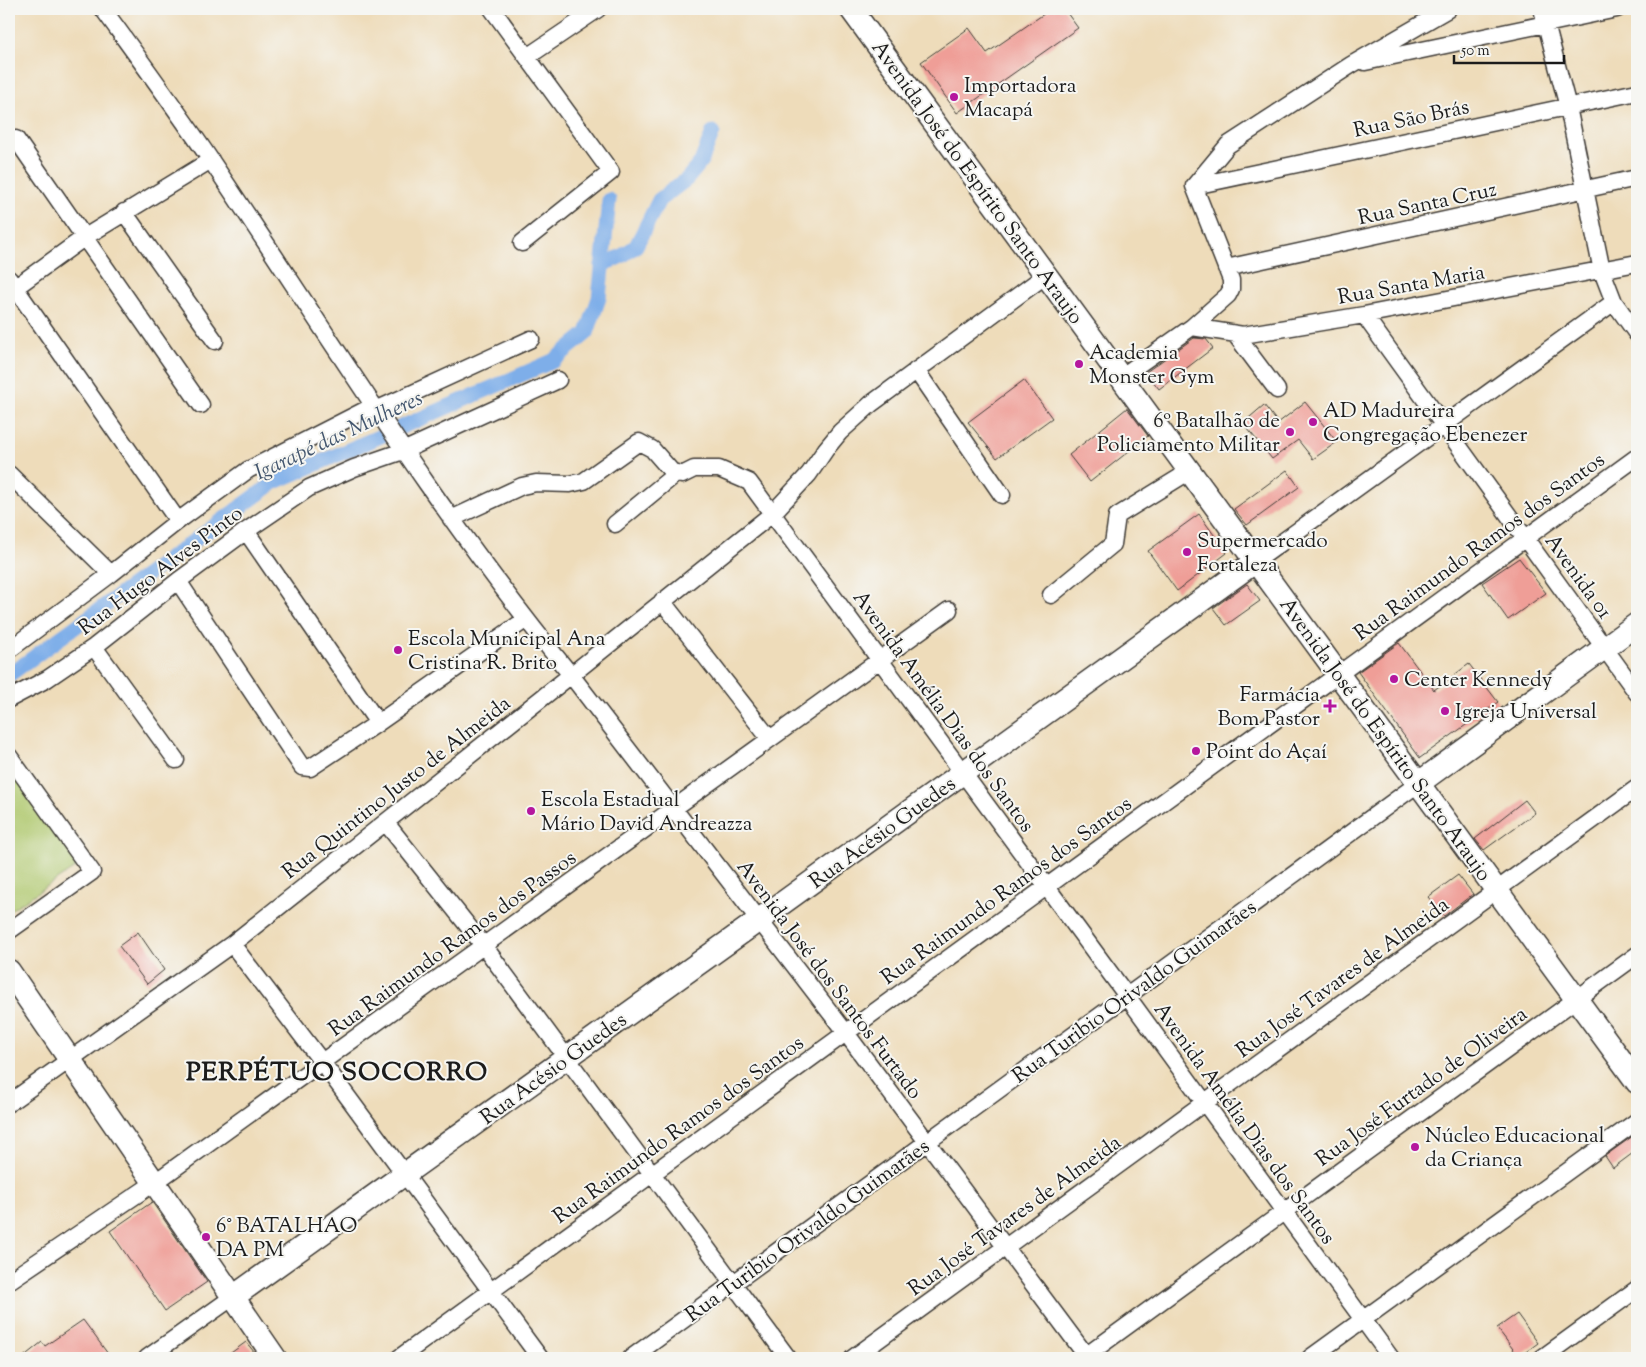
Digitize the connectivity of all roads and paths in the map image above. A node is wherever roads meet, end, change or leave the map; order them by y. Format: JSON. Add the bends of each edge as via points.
{"nodes":[{"id":1,"x":104,"y":9,"type":"edge"},
{"id":2,"x":492,"y":9,"type":"edge"},
{"id":3,"x":598,"y":9,"type":"edge"},
{"id":4,"x":851,"y":9,"type":"edge"},
{"id":5,"x":1448,"y":9,"type":"edge"},
{"id":6,"x":1542,"y":9,"type":"edge"},
{"id":7,"x":1617,"y":9,"type":"edge"},
{"id":8,"x":1547,"y":24,"type":"junction"},
{"id":9,"x":527,"y":57,"type":"junction"},
{"id":10,"x":1351,"y":65,"type":"junction"},
{"id":11,"x":1637,"y":92,"type":"edge"},
{"id":12,"x":1568,"y":107,"type":"junction"},
{"id":13,"x":16,"y":139,"type":"dead end"},
{"id":14,"x":211,"y":160,"type":"junction"},
{"id":15,"x":1637,"y":178,"type":"edge"},
{"id":16,"x":1194,"y":186,"type":"junction"},
{"id":17,"x":1584,"y":190,"type":"junction"},
{"id":18,"x":124,"y":212,"type":"junction"},
{"id":19,"x":85,"y":237,"type":"junction"},
{"id":20,"x":522,"y":243,"type":"dead end"},
{"id":21,"x":1637,"y":263,"type":"edge"},
{"id":22,"x":1226,"y":268,"type":"junction"},
{"id":23,"x":1602,"y":271,"type":"junction"},
{"id":24,"x":1046,"y":275,"type":"junction"},
{"id":25,"x":11,"y":286,"type":"edge"},
{"id":26,"x":1614,"y":302,"type":"junction"},
{"id":27,"x":1364,"y":315,"type":"junction"},
{"id":28,"x":1192,"y":327,"type":"junction"},
{"id":29,"x":1235,"y":334,"type":"junction"},
{"id":30,"x":1637,"y":334,"type":"edge"},
{"id":31,"x":531,"y":339,"type":"dead end"},
{"id":32,"x":215,"y":341,"type":"dead end"},
{"id":33,"x":916,"y":370,"type":"junction"},
{"id":34,"x":1121,"y":377,"type":"junction"},
{"id":35,"x":558,"y":380,"type":"dead end"},
{"id":36,"x":1277,"y":390,"type":"dead end"},
{"id":37,"x":201,"y":405,"type":"dead end"},
{"id":38,"x":377,"y":411,"type":"junction"},
{"id":39,"x":1444,"y":425,"type":"junction"},
{"id":40,"x":400,"y":446,"type":"junction"},
{"id":41,"x":1637,"y":457,"type":"edge"},
{"id":42,"x":1190,"y":471,"type":"junction"},
{"id":43,"x":9,"y":474,"type":"edge"},
{"id":44,"x":677,"y":474,"type":"junction"},
{"id":45,"x":1002,"y":495,"type":"dead end"},
{"id":46,"x":772,"y":514,"type":"junction"},
{"id":47,"x":451,"y":519,"type":"junction"},
{"id":48,"x":178,"y":521,"type":"junction"},
{"id":49,"x":615,"y":524,"type":"dead end"},
{"id":50,"x":246,"y":531,"type":"junction"},
{"id":51,"x":1526,"y":538,"type":"junction"},
{"id":52,"x":1256,"y":561,"type":"junction"},
{"id":53,"x":111,"y":574,"type":"junction"},
{"id":54,"x":178,"y":581,"type":"junction"},
{"id":55,"x":1051,"y":595,"type":"dead end"},
{"id":56,"x":662,"y":601,"type":"junction"},
{"id":57,"x":949,"y":610,"type":"dead end"},
{"id":58,"x":525,"y":620,"type":"junction"},
{"id":59,"x":1637,"y":624,"type":"edge"},
{"id":60,"x":94,"y":647,"type":"junction"},
{"id":61,"x":1605,"y":648,"type":"junction"},
{"id":62,"x":9,"y":650,"type":"edge"},
{"id":63,"x":880,"y":659,"type":"junction"},
{"id":64,"x":1339,"y":674,"type":"junction"},
{"id":65,"x":571,"y":675,"type":"junction"},
{"id":66,"x":1637,"y":693,"type":"edge"},
{"id":67,"x":9,"y":699,"type":"edge"},
{"id":68,"x":378,"y":723,"type":"junction"},
{"id":69,"x":770,"y":738,"type":"junction"},
{"id":70,"x":9,"y":756,"type":"edge"},
{"id":71,"x":176,"y":760,"type":"dead end"},
{"id":72,"x":963,"y":773,"type":"junction"},
{"id":73,"x":1419,"y":783,"type":"junction"},
{"id":74,"x":1637,"y":788,"type":"edge"},
{"id":75,"x":674,"y":810,"type":"junction"},
{"id":76,"x":386,"y":823,"type":"junction"},
{"id":77,"x":1047,"y":887,"type":"junction"},
{"id":78,"x":1497,"y":890,"type":"junction"},
{"id":79,"x":759,"y":920,"type":"junction"},
{"id":80,"x":9,"y":930,"type":"edge"},
{"id":81,"x":232,"y":944,"type":"junction"},
{"id":82,"x":484,"y":946,"type":"junction"},
{"id":83,"x":1637,"y":955,"type":"edge"},
{"id":84,"x":9,"y":971,"type":"edge"},
{"id":85,"x":1127,"y":996,"type":"junction"},
{"id":86,"x":1577,"y":999,"type":"junction"},
{"id":87,"x":846,"y":1033,"type":"junction"},
{"id":88,"x":567,"y":1058,"type":"junction"},
{"id":89,"x":70,"y":1060,"type":"junction"},
{"id":90,"x":322,"y":1062,"type":"junction"},
{"id":91,"x":1637,"y":1082,"type":"edge"},
{"id":92,"x":1205,"y":1102,"type":"junction"},
{"id":93,"x":9,"y":1103,"type":"edge"},
{"id":94,"x":1637,"y":1121,"type":"edge"},
{"id":95,"x":927,"y":1142,"type":"junction"},
{"id":96,"x":405,"y":1174,"type":"junction"},
{"id":97,"x":652,"y":1174,"type":"junction"},
{"id":98,"x":154,"y":1182,"type":"junction"},
{"id":99,"x":1284,"y":1212,"type":"junction"},
{"id":100,"x":1006,"y":1247,"type":"junction"},
{"id":101,"x":9,"y":1281,"type":"edge"},
{"id":102,"x":733,"y":1283,"type":"junction"},
{"id":103,"x":1637,"y":1290,"type":"edge"},
{"id":104,"x":492,"y":1291,"type":"junction"},
{"id":105,"x":233,"y":1297,"type":"junction"},
{"id":106,"x":1362,"y":1320,"type":"junction"},
{"id":107,"x":147,"y":1358,"type":"edge"},
{"id":108,"x":276,"y":1358,"type":"edge"},
{"id":109,"x":399,"y":1358,"type":"edge"},
{"id":110,"x":540,"y":1358,"type":"edge"},
{"id":111,"x":630,"y":1358,"type":"edge"},
{"id":112,"x":788,"y":1358,"type":"edge"},
{"id":113,"x":853,"y":1358,"type":"edge"},
{"id":114,"x":1086,"y":1358,"type":"edge"},
{"id":115,"x":1310,"y":1358,"type":"edge"},
{"id":116,"x":1391,"y":1358,"type":"edge"},
{"id":117,"x":1542,"y":1358,"type":"edge"}],
"edges":[{"from":1,"to":14,"type":"street","name":"Avenida José dos Santos Furtado"},
{"from":2,"to":9,"type":"street"},
{"from":3,"to":9,"type":"street"},
{"from":4,"to":24,"type":"street","name":"Avenida José do Espírito Santo Araujo"},
{"from":5,"to":10,"type":"street"},
{"from":6,"to":8,"type":"street"},
{"from":7,"to":8,"type":"street"},
{"from":8,"to":10,"type":"street"},
{"from":8,"to":12,"type":"street"},
{"from":9,"to":20,"type":"street","via":[[611,172]]},
{"from":10,"to":16,"type":"street","via":[[1228,145]]},
{"from":11,"to":12,"type":"street","name":"Rua São Brás"},
{"from":12,"to":16,"type":"street","name":"Rua São Brás"},
{"from":12,"to":17,"type":"street"},
{"from":13,"to":19,"type":"street"},
{"from":14,"to":18,"type":"street"},
{"from":14,"to":38,"type":"street","name":"Avenida José dos Santos Furtado"},
{"from":15,"to":17,"type":"street","name":"Rua Santa Cruz"},
{"from":16,"to":22,"type":"street"},
{"from":17,"to":22,"type":"street","name":"Rua Santa Cruz"},
{"from":17,"to":23,"type":"street"},
{"from":18,"to":19,"type":"street"},
{"from":18,"to":32,"type":"street"},
{"from":19,"to":25,"type":"street"},
{"from":19,"to":37,"type":"street"},
{"from":21,"to":23,"type":"street","name":"Rua Santa Maria"},
{"from":22,"to":28,"type":"street","via":[[1231,280],[1228,295]]},
{"from":23,"to":26,"type":"street"},
{"from":23,"to":27,"type":"street","name":"Rua Santa Maria"},
{"from":24,"to":33,"type":"street","name":"Rua Quintino Justo de Almeida"},
{"from":24,"to":34,"type":"street","name":"Avenida José do Espírito Santo Araujo"},
{"from":25,"to":48,"type":"street"},
{"from":26,"to":30,"type":"street"},
{"from":26,"to":39,"type":"street","name":"Rua Acésio Guedes"},
{"from":27,"to":29,"type":"street","name":"Rua Santa Maria"},
{"from":27,"to":39,"type":"street","name":"Avenida 01"},
{"from":28,"to":29,"type":"street","name":"Rua Santa Maria"},
{"from":28,"to":34,"type":"street"},
{"from":29,"to":36,"type":"street"},
{"from":31,"to":38,"type":"street","name":"Rua Hugo Alves Pinto"},
{"from":33,"to":45,"type":"street"},
{"from":33,"to":46,"type":"street","name":"Rua Quintino Justo de Almeida","via":[[840,432],[809,474]]},
{"from":34,"to":42,"type":"street","name":"Avenida José do Espírito Santo Araujo"},
{"from":35,"to":40,"type":"street","name":"Rua Hugo Alves Pinto"},
{"from":38,"to":40,"type":"street","name":"Avenida José dos Santos Furtado"},
{"from":38,"to":48,"type":"street","name":"Rua Hugo Alves Pinto","via":[[248,470]]},
{"from":39,"to":51,"type":"street","name":"Avenida 01"},
{"from":39,"to":52,"type":"street","name":"Rua Acésio Guedes"},
{"from":40,"to":47,"type":"street","name":"Avenida José dos Santos Furtado"},
{"from":40,"to":50,"type":"street","name":"Rua Hugo Alves Pinto","via":[[309,488]]},
{"from":41,"to":51,"type":"street","name":"Rua Raimundo Ramos dos Santos"},
{"from":42,"to":52,"type":"street","name":"Avenida José do Espírito Santo Araujo"},
{"from":42,"to":55,"type":"street","via":[[1117,516],[1113,544]]},
{"from":43,"to":53,"type":"street"},
{"from":44,"to":46,"type":"street","name":"Avenida Amélia Dias dos Santos","via":[[694,469],[719,469],[749,482]]},
{"from":44,"to":47,"type":"street","via":[[652,449],[639,442],[584,481],[522,486]]},
{"from":44,"to":49,"type":"street"},
{"from":46,"to":56,"type":"street","name":"Rua Quintino Justo de Almeida"},
{"from":46,"to":63,"type":"street","name":"Avenida Amélia Dias dos Santos"},
{"from":47,"to":58,"type":"street","name":"Avenida José dos Santos Furtado"},
{"from":48,"to":53,"type":"street","name":"Rua Hugo Alves Pinto"},
{"from":50,"to":54,"type":"street","name":"Rua Hugo Alves Pinto"},
{"from":50,"to":68,"type":"street"},
{"from":51,"to":61,"type":"street","name":"Avenida 01"},
{"from":51,"to":64,"type":"street","name":"Rua Raimundo Ramos dos Santos"},
{"from":52,"to":64,"type":"street","name":"Avenida José do Espírito Santo Araujo"},
{"from":52,"to":72,"type":"street","name":"Rua Acésio Guedes"},
{"from":53,"to":62,"type":"street","name":"Rua Hugo Alves Pinto"},
{"from":54,"to":60,"type":"street","name":"Rua Hugo Alves Pinto"},
{"from":54,"to":68,"type":"street","via":[[302,767],[310,768]]},
{"from":56,"to":65,"type":"street","name":"Rua Quintino Justo de Almeida"},
{"from":56,"to":69,"type":"street"},
{"from":57,"to":63,"type":"street","name":"Rua Raimundo Ramos dos Passos"},
{"from":58,"to":65,"type":"street","name":"Avenida José dos Santos Furtado"},
{"from":58,"to":68,"type":"street"},
{"from":59,"to":61,"type":"street","name":"Rua Turibio Orivaldo Guimarães"},
{"from":60,"to":67,"type":"street","name":"Rua Hugo Alves Pinto"},
{"from":60,"to":71,"type":"street"},
{"from":61,"to":66,"type":"street","name":"Avenida 01"},
{"from":61,"to":73,"type":"street","name":"Rua Turibio Orivaldo Guimarães"},
{"from":63,"to":69,"type":"street","name":"Rua Raimundo Ramos dos Passos"},
{"from":63,"to":72,"type":"street","name":"Avenida Amélia Dias dos Santos"},
{"from":64,"to":73,"type":"street","name":"Avenida José do Espírito Santo Araujo"},
{"from":64,"to":77,"type":"street","name":"Rua Raimundo Ramos dos Santos"},
{"from":65,"to":75,"type":"street","name":"Avenida José dos Santos Furtado"},
{"from":65,"to":76,"type":"street","name":"Rua Quintino Justo de Almeida"},
{"from":69,"to":75,"type":"street","name":"Rua Raimundo Ramos dos Passos"},
{"from":70,"to":80,"type":"street","via":[[92,872]]},
{"from":72,"to":77,"type":"street","name":"Avenida Amélia Dias dos Santos"},
{"from":72,"to":79,"type":"street","name":"Rua Acésio Guedes"},
{"from":73,"to":78,"type":"street","name":"Avenida José do Espírito Santo Araujo"},
{"from":73,"to":85,"type":"street","name":"Rua Turibio Orivaldo Guimarães"},
{"from":74,"to":78,"type":"street","name":"Rua José Tavares de Almeida"},
{"from":75,"to":79,"type":"street","name":"Avenida José dos Santos Furtado"},
{"from":75,"to":82,"type":"street","name":"Rua Raimundo Ramos dos Passos"},
{"from":76,"to":81,"type":"street","name":"Rua Quintino Justo de Almeida"},
{"from":76,"to":82,"type":"street"},
{"from":77,"to":85,"type":"street","name":"Avenida Amélia Dias dos Santos"},
{"from":77,"to":87,"type":"street","name":"Rua Raimundo Ramos dos Santos"},
{"from":78,"to":86,"type":"street","name":"Avenida José do Espírito Santo Araujo"},
{"from":78,"to":92,"type":"street","name":"Rua José Tavares de Almeida"},
{"from":79,"to":87,"type":"street","name":"Avenida José dos Santos Furtado"},
{"from":79,"to":88,"type":"street","name":"Rua Acésio Guedes"},
{"from":81,"to":89,"type":"street","name":"Rua Quintino Justo de Almeida"},
{"from":81,"to":90,"type":"street"},
{"from":82,"to":88,"type":"street"},
{"from":82,"to":90,"type":"street","name":"Rua Raimundo Ramos dos Passos"},
{"from":83,"to":86,"type":"street","name":"Rua José Furtado de Oliveira"},
{"from":84,"to":89,"type":"street"},
{"from":85,"to":92,"type":"street","name":"Avenida Amélia Dias dos Santos"},
{"from":85,"to":95,"type":"street","name":"Rua Turibio Orivaldo Guimarães"},
{"from":86,"to":91,"type":"street","name":"Avenida José do Espírito Santo Araujo"},
{"from":86,"to":99,"type":"street","name":"Rua José Furtado de Oliveira"},
{"from":87,"to":95,"type":"street","name":"Avenida José dos Santos Furtado"},
{"from":87,"to":97,"type":"street","name":"Rua Raimundo Ramos dos Santos"},
{"from":88,"to":96,"type":"street","name":"Rua Acésio Guedes"},
{"from":88,"to":97,"type":"street"},
{"from":89,"to":93,"type":"street","name":"Rua Quintino Justo de Almeida"},
{"from":89,"to":98,"type":"street"},
{"from":90,"to":96,"type":"street"},
{"from":90,"to":98,"type":"street","name":"Rua Raimundo Ramos dos Passos"},
{"from":92,"to":99,"type":"street","name":"Avenida Amélia Dias dos Santos"},
{"from":92,"to":100,"type":"street","name":"Rua José Tavares de Almeida"},
{"from":94,"to":106,"type":"street"},
{"from":95,"to":100,"type":"street","name":"Avenida José dos Santos Furtado"},
{"from":95,"to":102,"type":"street","name":"Rua Turibio Orivaldo Guimarães"},
{"from":96,"to":104,"type":"street"},
{"from":96,"to":105,"type":"street","name":"Rua Acésio Guedes"},
{"from":97,"to":102,"type":"street"},
{"from":97,"to":104,"type":"street","name":"Rua Raimundo Ramos dos Santos"},
{"from":98,"to":101,"type":"street","name":"Rua Raimundo Ramos dos Passos"},
{"from":98,"to":105,"type":"street"},
{"from":99,"to":106,"type":"street","name":"Avenida Amélia Dias dos Santos"},
{"from":99,"to":114,"type":"street","name":"Rua José Furtado de Oliveira"},
{"from":100,"to":113,"type":"street","name":"Rua José Tavares de Almeida"},
{"from":100,"to":114,"type":"street","name":"Avenida José dos Santos Furtado"},
{"from":102,"to":111,"type":"street","name":"Rua Turibio Orivaldo Guimarães"},
{"from":102,"to":112,"type":"street"},
{"from":103,"to":117,"type":"street"},
{"from":104,"to":109,"type":"street","name":"Rua Raimundo Ramos dos Santos"},
{"from":104,"to":110,"type":"street"},
{"from":105,"to":107,"type":"street","name":"Rua Acésio Guedes"},
{"from":105,"to":108,"type":"street"},
{"from":106,"to":115,"type":"street"},
{"from":106,"to":116,"type":"street","name":"Avenida Amélia Dias dos Santos"}]}
